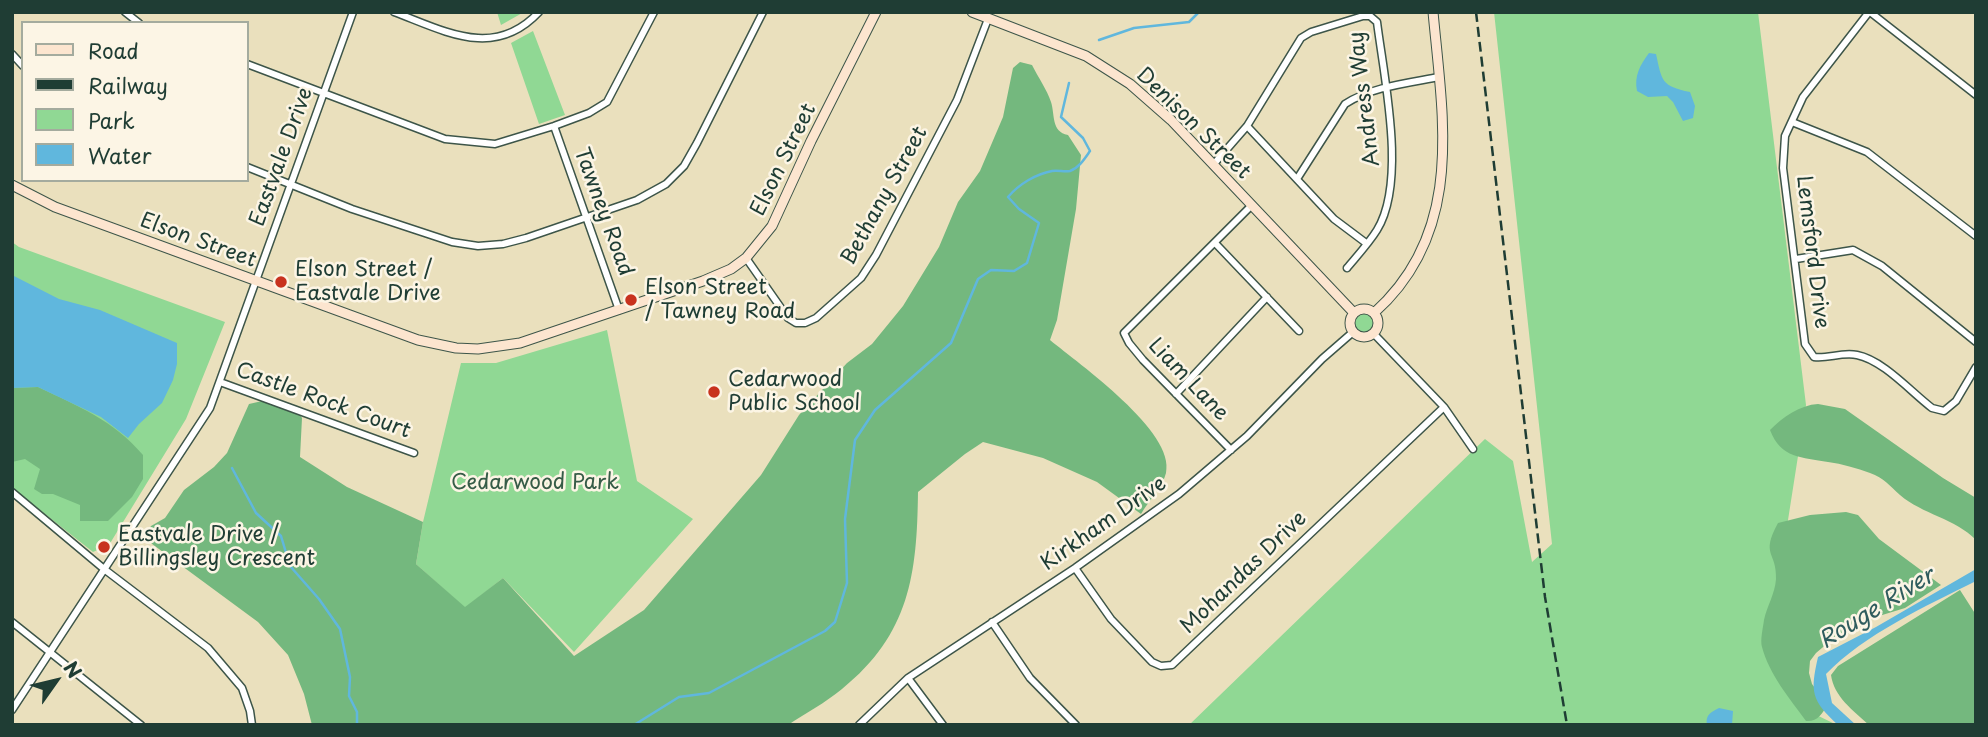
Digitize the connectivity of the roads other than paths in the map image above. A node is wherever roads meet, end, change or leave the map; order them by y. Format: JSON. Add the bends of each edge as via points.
{"nodes":[{"id":1,"x":354,"y":12,"type":"edge"},
{"id":2,"x":394,"y":12,"type":"edge"},
{"id":3,"x":539,"y":12,"type":"edge"},
{"id":4,"x":654,"y":12,"type":"edge"},
{"id":5,"x":763,"y":12,"type":"edge"},
{"id":6,"x":876,"y":12,"type":"edge"},
{"id":7,"x":972,"y":12,"type":"edge"},
{"id":8,"x":1433,"y":12,"type":"edge"},
{"id":9,"x":1870,"y":12,"type":"edge"},
{"id":10,"x":988,"y":19,"type":"junction"},
{"id":11,"x":248,"y":64,"type":"edge"},
{"id":12,"x":1439,"y":77,"type":"junction"},
{"id":13,"x":1385,"y":88,"type":"junction"},
{"id":14,"x":324,"y":92,"type":"junction"},
{"id":15,"x":1976,"y":95,"type":"edge"},
{"id":16,"x":1792,"y":122,"type":"junction"},
{"id":17,"x":554,"y":126,"type":"junction"},
{"id":18,"x":1247,"y":127,"type":"junction"},
{"id":19,"x":1213,"y":164,"type":"junction"},
{"id":20,"x":248,"y":167,"type":"edge"},
{"id":21,"x":1297,"y":179,"type":"junction"},
{"id":22,"x":12,"y":185,"type":"edge"},
{"id":23,"x":290,"y":185,"type":"junction"},
{"id":24,"x":1252,"y":205,"type":"junction"},
{"id":25,"x":586,"y":216,"type":"junction"},
{"id":26,"x":1976,"y":236,"type":"edge"},
{"id":27,"x":1366,"y":243,"type":"junction"},
{"id":28,"x":1216,"y":244,"type":"junction"},
{"id":29,"x":746,"y":258,"type":"junction"},
{"id":30,"x":1796,"y":259,"type":"junction"},
{"id":31,"x":1347,"y":268,"type":"dead end"},
{"id":32,"x":256,"y":281,"type":"junction"},
{"id":33,"x":1267,"y":298,"type":"junction"},
{"id":34,"x":619,"y":310,"type":"junction"},
{"id":35,"x":1354,"y":313,"type":"junction"},
{"id":36,"x":1374,"y":313,"type":"junction"},
{"id":37,"x":1299,"y":331,"type":"dead end"},
{"id":38,"x":1353,"y":332,"type":"junction"},
{"id":39,"x":1374,"y":334,"type":"junction"},
{"id":40,"x":1976,"y":342,"type":"edge"},
{"id":41,"x":1976,"y":367,"type":"edge"},
{"id":42,"x":220,"y":382,"type":"junction"},
{"id":43,"x":1176,"y":394,"type":"junction"},
{"id":44,"x":1444,"y":407,"type":"junction"},
{"id":45,"x":1473,"y":449,"type":"dead end"},
{"id":46,"x":1231,"y":450,"type":"junction"},
{"id":47,"x":414,"y":453,"type":"dead end"},
{"id":48,"x":12,"y":492,"type":"edge"},
{"id":49,"x":1075,"y":568,"type":"junction"},
{"id":50,"x":104,"y":569,"type":"junction"},
{"id":51,"x":12,"y":622,"type":"edge"},
{"id":52,"x":992,"y":622,"type":"junction"},
{"id":53,"x":49,"y":653,"type":"junction"},
{"id":54,"x":908,"y":678,"type":"junction"},
{"id":55,"x":12,"y":710,"type":"edge"},
{"id":56,"x":141,"y":725,"type":"edge"},
{"id":57,"x":252,"y":725,"type":"edge"},
{"id":58,"x":859,"y":725,"type":"edge"},
{"id":59,"x":943,"y":725,"type":"edge"},
{"id":60,"x":1076,"y":725,"type":"edge"}],
"edges":[{"from":1,"to":14,"type":"street","name":"Eastvale Drive"},
{"from":2,"to":3,"type":"street","via":[[477,39],[510,33]]},
{"from":4,"to":17,"type":"street","via":[[607,102]]},
{"from":5,"to":25,"type":"street","via":[[684,166],[666,184],[637,200]]},
{"from":6,"to":29,"type":"street","name":"Elson Street","via":[[772,226]]},
{"from":7,"to":10,"type":"street","name":"Denison Street"},
{"from":8,"to":12,"type":"street"},
{"from":9,"to":15,"type":"street"},
{"from":9,"to":16,"type":"street","name":"Lemsford Drive","via":[[1803,97]]},
{"from":10,"to":19,"type":"street","name":"Denison Street","via":[[1107,68],[1150,100]]},
{"from":10,"to":29,"type":"street","name":"Bethany Street","via":[[957,100],[862,278],[816,318],[796,323]]},
{"from":11,"to":14,"type":"street"},
{"from":12,"to":13,"type":"street"},
{"from":12,"to":36,"type":"street","via":[[1444,155],[1435,213],[1401,285]]},
{"from":13,"to":18,"type":"street","name":"Andress Way","via":[[1377,22],[1363,16],[1301,38]]},
{"from":13,"to":21,"type":"street","via":[[1345,104]]},
{"from":13,"to":27,"type":"street","name":"Andress Way","via":[[1394,160],[1386,206],[1378,229]]},
{"from":14,"to":17,"type":"street","via":[[445,139],[495,144]]},
{"from":14,"to":23,"type":"street","name":"Eastvale Drive"},
{"from":16,"to":26,"type":"street","via":[[1867,152]]},
{"from":16,"to":30,"type":"street","name":"Lemsford Drive","via":[[1785,136],[1783,168]]},
{"from":17,"to":25,"type":"street","name":"Tawney Road"},
{"from":18,"to":19,"type":"street","name":"Andress Way"},
{"from":18,"to":21,"type":"street"},
{"from":19,"to":24,"type":"street","name":"Denison Street"},
{"from":20,"to":23,"type":"street"},
{"from":21,"to":27,"type":"street","via":[[1334,219]]},
{"from":22,"to":32,"type":"street","name":"Elson Street","via":[[55,207]]},
{"from":23,"to":25,"type":"street","via":[[452,242],[478,246],[526,238]]},
{"from":23,"to":32,"type":"street","name":"Eastvale Drive"},
{"from":24,"to":28,"type":"street"},
{"from":24,"to":35,"type":"street","name":"Denison Street"},
{"from":25,"to":34,"type":"street","name":"Tawney Road"},
{"from":27,"to":31,"type":"street","name":"Andress Way"},
{"from":28,"to":33,"type":"street"},
{"from":28,"to":43,"type":"street","name":"Liam Lane","via":[[1124,333]]},
{"from":29,"to":34,"type":"street","name":"Elson Street","via":[[731,270]]},
{"from":30,"to":40,"type":"street","via":[[1853,250],[1882,266]]},
{"from":30,"to":41,"type":"street","name":"Lemsford Drive","via":[[1805,344],[1814,357],[1849,354],[1869,359],[1932,408],[1944,411],[1956,401]]},
{"from":32,"to":34,"type":"street","name":"Elson Street","via":[[418,340],[456,348],[500,348]]},
{"from":32,"to":42,"type":"street","name":"Eastvale Drive"},
{"from":33,"to":37,"type":"street"},
{"from":33,"to":43,"type":"street"},
{"from":35,"to":36,"type":"street","via":[[1366,309]]},
{"from":35,"to":38,"type":"street"},
{"from":36,"to":39,"type":"street","via":[[1378,321]]},
{"from":38,"to":39,"type":"street","via":[[1361,337]]},
{"from":38,"to":46,"type":"street","name":"Kirkham Drive"},
{"from":39,"to":44,"type":"street"},
{"from":42,"to":47,"type":"street","name":"Castle Rock Court"},
{"from":42,"to":50,"type":"street","name":"Eastvale Drive","via":[[210,408]]},
{"from":43,"to":46,"type":"street","name":"Liam Lane"},
{"from":44,"to":45,"type":"street"},
{"from":44,"to":49,"type":"street","name":"Mohandas Drive","via":[[1172,665],[1152,662],[1111,619]]},
{"from":46,"to":49,"type":"street","name":"Kirkham Drive","via":[[1179,494]]},
{"from":48,"to":50,"type":"street"},
{"from":49,"to":52,"type":"street","name":"Kirkham Drive"},
{"from":50,"to":53,"type":"street","name":"Eastvale Drive"},
{"from":50,"to":57,"type":"street","via":[[208,648],[242,688]]},
{"from":51,"to":53,"type":"street"},
{"from":52,"to":54,"type":"street","name":"Kirkham Drive"},
{"from":52,"to":60,"type":"street","via":[[1030,678]]},
{"from":53,"to":55,"type":"street","name":"Eastvale Drive"},
{"from":53,"to":56,"type":"street"},
{"from":54,"to":58,"type":"street","name":"Kirkham Drive"},
{"from":54,"to":59,"type":"street"}]}
